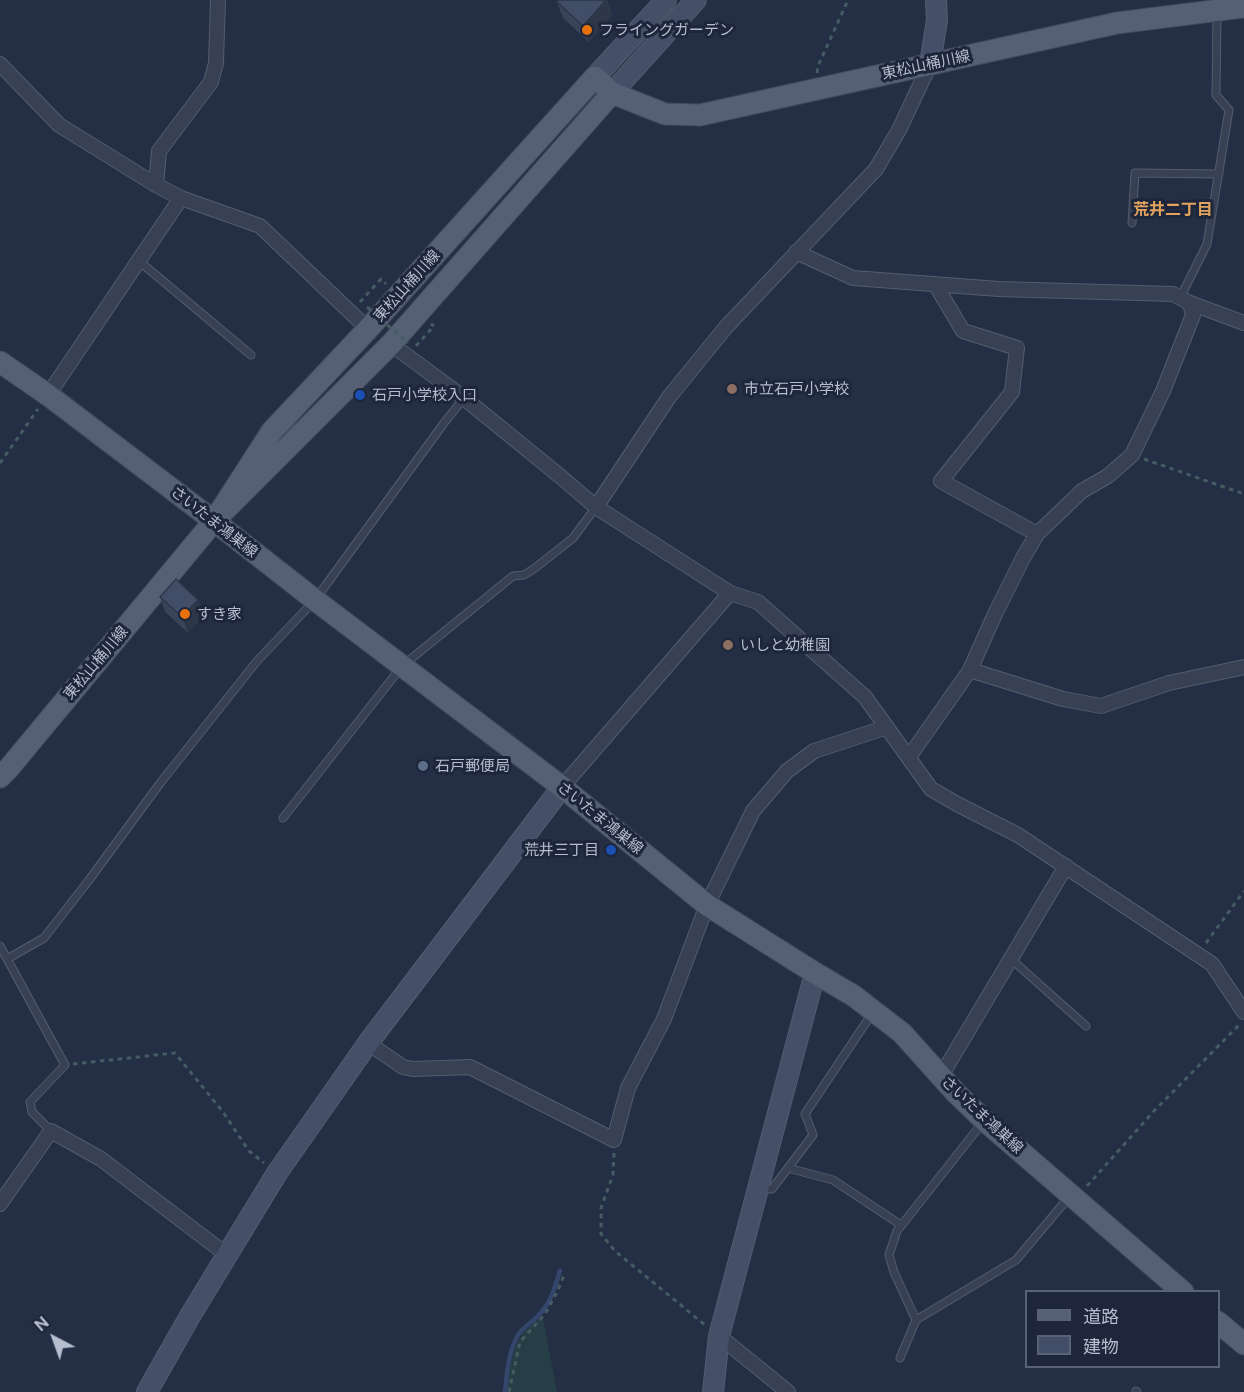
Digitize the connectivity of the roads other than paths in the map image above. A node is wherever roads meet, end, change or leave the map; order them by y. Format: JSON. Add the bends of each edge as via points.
{"nodes":[{"id":1,"x":218,"y":0,"type":"edge"},
{"id":2,"x":666,"y":0,"type":"edge"},
{"id":3,"x":696,"y":0,"type":"edge"},
{"id":4,"x":936,"y":0,"type":"edge"},
{"id":5,"x":1244,"y":7,"type":"edge"},
{"id":6,"x":1217,"y":10,"type":"junction"},
{"id":7,"x":0,"y":64,"type":"edge"},
{"id":8,"x":930,"y":64,"type":"junction"},
{"id":9,"x":595,"y":77,"type":"junction"},
{"id":10,"x":612,"y":93,"type":"junction"},
{"id":11,"x":1219,"y":174,"type":"junction"},
{"id":12,"x":156,"y":184,"type":"junction"},
{"id":13,"x":181,"y":198,"type":"junction"},
{"id":14,"x":1132,"y":223,"type":"dead end"},
{"id":15,"x":796,"y":252,"type":"junction"},
{"id":16,"x":139,"y":261,"type":"junction"},
{"id":17,"x":935,"y":284,"type":"junction"},
{"id":18,"x":1185,"y":300,"type":"junction"},
{"id":19,"x":1244,"y":323,"type":"edge"},
{"id":20,"x":368,"y":328,"type":"junction"},
{"id":21,"x":400,"y":344,"type":"junction"},
{"id":22,"x":251,"y":355,"type":"dead end"},
{"id":23,"x":0,"y":362,"type":"edge"},
{"id":24,"x":48,"y":395,"type":"junction"},
{"id":25,"x":464,"y":398,"type":"junction"},
{"id":26,"x":596,"y":507,"type":"junction"},
{"id":27,"x":214,"y":521,"type":"junction"},
{"id":28,"x":1037,"y":534,"type":"junction"},
{"id":29,"x":730,"y":593,"type":"junction"},
{"id":30,"x":315,"y":600,"type":"junction"},
{"id":31,"x":402,"y":666,"type":"junction"},
{"id":32,"x":1244,"y":667,"type":"edge"},
{"id":33,"x":970,"y":670,"type":"junction"},
{"id":34,"x":887,"y":727,"type":"junction"},
{"id":35,"x":909,"y":757,"type":"junction"},
{"id":36,"x":0,"y":777,"type":"edge"},
{"id":37,"x":562,"y":787,"type":"junction"},
{"id":38,"x":283,"y":818,"type":"dead end"},
{"id":39,"x":1066,"y":866,"type":"junction"},
{"id":40,"x":707,"y":904,"type":"junction"},
{"id":41,"x":0,"y":946,"type":"edge"},
{"id":42,"x":7,"y":959,"type":"junction"},
{"id":43,"x":1011,"y":959,"type":"junction"},
{"id":44,"x":815,"y":973,"type":"junction"},
{"id":45,"x":1244,"y":1012,"type":"edge"},
{"id":46,"x":869,"y":1018,"type":"dead end"},
{"id":47,"x":1086,"y":1026,"type":"dead end"},
{"id":48,"x":368,"y":1043,"type":"junction"},
{"id":49,"x":941,"y":1076,"type":"junction"},
{"id":50,"x":984,"y":1120,"type":"junction"},
{"id":51,"x":51,"y":1131,"type":"junction"},
{"id":52,"x":788,"y":1168,"type":"junction"},
{"id":53,"x":758,"y":1189,"type":"junction"},
{"id":54,"x":1073,"y":1197,"type":"junction"},
{"id":55,"x":0,"y":1204,"type":"edge"},
{"id":56,"x":901,"y":1226,"type":"junction"},
{"id":57,"x":227,"y":1255,"type":"junction"},
{"id":58,"x":1181,"y":1290,"type":"edge"},
{"id":59,"x":916,"y":1320,"type":"junction"},
{"id":60,"x":1220,"y":1324,"type":"edge"},
{"id":61,"x":719,"y":1336,"type":"junction"},
{"id":62,"x":1243,"y":1342,"type":"edge"},
{"id":63,"x":900,"y":1358,"type":"dead end"},
{"id":64,"x":147,"y":1392,"type":"edge"},
{"id":65,"x":713,"y":1392,"type":"edge"},
{"id":66,"x":788,"y":1392,"type":"edge"}],
"edges":[{"from":1,"to":12,"type":"street","via":[[212,82],[159,151]]},
{"from":2,"to":9,"type":"street"},
{"from":3,"to":10,"type":"street"},
{"from":4,"to":8,"type":"street"},
{"from":5,"to":6,"type":"main road","name":"東松山桶川線"},
{"from":6,"to":8,"type":"main road","name":"東松山桶川線","via":[[1117,23]]},
{"from":6,"to":11,"type":"lane","via":[[1216,95],[1229,110]]},
{"from":7,"to":12,"type":"street","via":[[59,125]]},
{"from":8,"to":10,"type":"main road","name":"東松山桶川線","via":[[700,115],[665,114]]},
{"from":8,"to":15,"type":"street","via":[[876,169]]},
{"from":9,"to":10,"type":"main road","name":"東松山桶川線"},
{"from":9,"to":20,"type":"main road","name":"東松山桶川線"},
{"from":10,"to":21,"type":"main road","name":"東松山桶川線"},
{"from":11,"to":14,"type":"lane","via":[[1135,173]]},
{"from":11,"to":18,"type":"lane","via":[[1207,244]]},
{"from":12,"to":13,"type":"street"},
{"from":13,"to":16,"type":"street"},
{"from":13,"to":20,"type":"street","via":[[260,226]]},
{"from":15,"to":17,"type":"street","via":[[853,278]]},
{"from":15,"to":26,"type":"street","via":[[726,327],[669,397]]},
{"from":16,"to":22,"type":"lane"},
{"from":16,"to":24,"type":"street"},
{"from":17,"to":18,"type":"street","via":[[1173,294]]},
{"from":17,"to":28,"type":"street","via":[[963,331],[1017,348],[1012,392],[941,482]]},
{"from":18,"to":19,"type":"street"},
{"from":18,"to":28,"type":"street","via":[[1193,315],[1132,455],[1108,476],[1082,491]]},
{"from":20,"to":27,"type":"main road","name":"東松山桶川線","via":[[272,431]]},
{"from":21,"to":25,"type":"street"},
{"from":21,"to":27,"type":"main road","name":"東松山桶川線"},
{"from":23,"to":24,"type":"main road","name":"さいたま鴻巣線"},
{"from":24,"to":27,"type":"main road","name":"さいたま鴻巣線"},
{"from":25,"to":26,"type":"street"},
{"from":25,"to":30,"type":"lane"},
{"from":26,"to":29,"type":"street"},
{"from":26,"to":31,"type":"lane","via":[[573,538],[524,575],[513,576]]},
{"from":27,"to":30,"type":"main road","name":"さいたま鴻巣線"},
{"from":27,"to":36,"type":"main road","name":"東松山桶川線"},
{"from":28,"to":33,"type":"street"},
{"from":29,"to":34,"type":"street","via":[[758,602],[865,697]]},
{"from":29,"to":37,"type":"street"},
{"from":30,"to":31,"type":"main road","name":"さいたま鴻巣線"},
{"from":30,"to":42,"type":"lane","via":[[257,661],[44,938]]},
{"from":31,"to":37,"type":"main road","name":"さいたま鴻巣線"},
{"from":31,"to":38,"type":"lane"},
{"from":32,"to":33,"type":"street","via":[[1169,683],[1101,706],[1063,699]]},
{"from":33,"to":35,"type":"street"},
{"from":34,"to":35,"type":"street"},
{"from":34,"to":40,"type":"street","via":[[814,751],[787,771],[753,811]]},
{"from":35,"to":39,"type":"street","via":[[931,789],[1018,835]]},
{"from":37,"to":40,"type":"main road","name":"さいたま鴻巣線"},
{"from":37,"to":48,"type":"street"},
{"from":39,"to":43,"type":"street"},
{"from":39,"to":45,"type":"street","via":[[1212,964]]},
{"from":40,"to":44,"type":"main road","name":"さいたま鴻巣線"},
{"from":40,"to":48,"type":"street","via":[[664,1019],[628,1088],[614,1140],[470,1067],[404,1067]]},
{"from":41,"to":42,"type":"lane"},
{"from":42,"to":51,"type":"lane","via":[[65,1065],[30,1102],[32,1112]]},
{"from":43,"to":47,"type":"lane"},
{"from":43,"to":49,"type":"street"},
{"from":44,"to":49,"type":"main road","name":"さいたま鴻巣線","via":[[854,996],[902,1033]]},
{"from":44,"to":53,"type":"street"},
{"from":46,"to":52,"type":"lane","via":[[805,1114],[813,1135]]},
{"from":48,"to":57,"type":"street"},
{"from":49,"to":50,"type":"main road","name":"さいたま鴻巣線"},
{"from":50,"to":54,"type":"main road","name":"さいたま鴻巣線"},
{"from":50,"to":56,"type":"lane"},
{"from":51,"to":55,"type":"street"},
{"from":51,"to":57,"type":"street","via":[[101,1159]]},
{"from":52,"to":53,"type":"lane","via":[[771,1189]]},
{"from":52,"to":56,"type":"lane","via":[[832,1180]]},
{"from":53,"to":61,"type":"street"},
{"from":54,"to":58,"type":"main road","name":"さいたま鴻巣線"},
{"from":54,"to":59,"type":"lane","via":[[1016,1260]]},
{"from":56,"to":59,"type":"lane","via":[[889,1255]]},
{"from":57,"to":64,"type":"street"},
{"from":59,"to":63,"type":"lane"},
{"from":60,"to":62,"type":"main road"},
{"from":61,"to":65,"type":"street"},
{"from":61,"to":66,"type":"street"}]}
